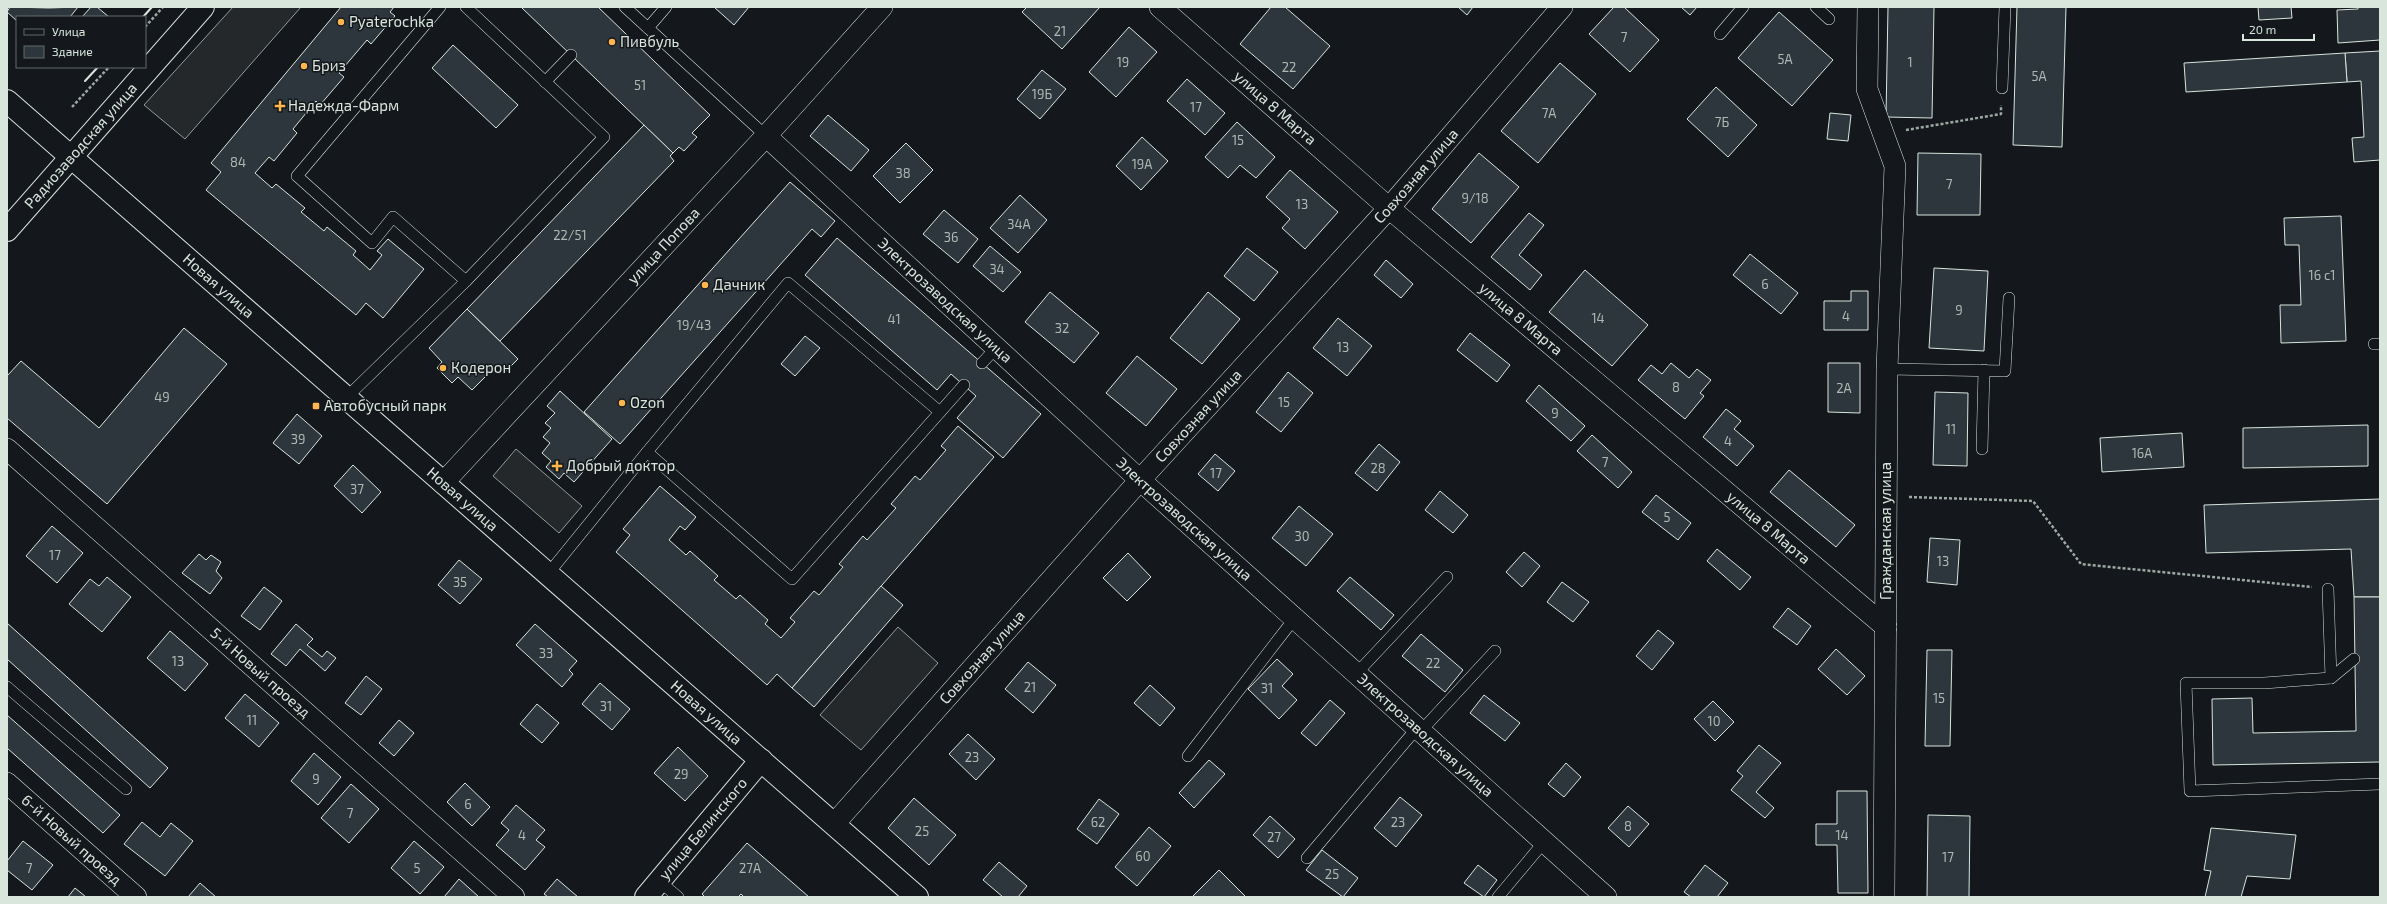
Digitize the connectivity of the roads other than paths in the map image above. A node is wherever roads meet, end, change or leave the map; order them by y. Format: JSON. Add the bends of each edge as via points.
{"nodes":[{"id":1,"x":203,"y":7,"type":"edge"},
{"id":2,"x":440,"y":7,"type":"edge"},
{"id":3,"x":466,"y":7,"type":"edge"},
{"id":4,"x":625,"y":7,"type":"edge"},
{"id":5,"x":666,"y":7,"type":"edge"},
{"id":6,"x":882,"y":7,"type":"edge"},
{"id":7,"x":1160,"y":7,"type":"edge"},
{"id":8,"x":1562,"y":7,"type":"edge"},
{"id":9,"x":1744,"y":7,"type":"edge"},
{"id":10,"x":1816,"y":7,"type":"edge"},
{"id":11,"x":1868,"y":7,"type":"edge"},
{"id":12,"x":2005,"y":7,"type":"edge"},
{"id":13,"x":1830,"y":19,"type":"dead end"},
{"id":14,"x":648,"y":28,"type":"junction"},
{"id":15,"x":1720,"y":34,"type":"dead end"},
{"id":16,"x":571,"y":55,"type":"dead end"},
{"id":17,"x":545,"y":82,"type":"junction"},
{"id":18,"x":2002,"y":88,"type":"road end"},
{"id":19,"x":7,"y":101,"type":"edge"},
{"id":20,"x":766,"y":136,"type":"junction"},
{"id":21,"x":72,"y":158,"type":"junction"},
{"id":22,"x":1389,"y":208,"type":"junction"},
{"id":23,"x":7,"y":230,"type":"edge"},
{"id":24,"x":466,"y":281,"type":"junction"},
{"id":25,"x":2009,"y":298,"type":"dead end"},
{"id":26,"x":996,"y":348,"type":"junction"},
{"id":27,"x":982,"y":363,"type":"dead end"},
{"id":28,"x":1887,"y":369,"type":"junction"},
{"id":29,"x":1984,"y":370,"type":"junction"},
{"id":30,"x":964,"y":385,"type":"dead end"},
{"id":31,"x":346,"y":398,"type":"junction"},
{"id":32,"x":940,"y":412,"type":"junction"},
{"id":33,"x":7,"y":449,"type":"edge"},
{"id":34,"x":1982,"y":449,"type":"dead end"},
{"id":35,"x":647,"y":452,"type":"junction"},
{"id":36,"x":1140,"y":480,"type":"junction"},
{"id":37,"x":443,"y":483,"type":"junction"},
{"id":38,"x":548,"y":574,"type":"junction"},
{"id":39,"x":1447,"y":577,"type":"dead end"},
{"id":40,"x":2328,"y":589,"type":"road end"},
{"id":41,"x":1294,"y":618,"type":"junction"},
{"id":42,"x":1886,"y":627,"type":"junction"},
{"id":43,"x":1495,"y":651,"type":"dead end"},
{"id":44,"x":2354,"y":659,"type":"dead end"},
{"id":45,"x":1356,"y":674,"type":"junction"},
{"id":46,"x":2332,"y":678,"type":"junction"},
{"id":47,"x":7,"y":687,"type":"edge"},
{"id":48,"x":1419,"y":730,"type":"junction"},
{"id":49,"x":1188,"y":756,"type":"dead end"},
{"id":50,"x":761,"y":760,"type":"junction"},
{"id":51,"x":7,"y":783,"type":"edge"},
{"id":52,"x":2380,"y":784,"type":"edge"},
{"id":53,"x":126,"y":789,"type":"dead end"},
{"id":54,"x":834,"y":824,"type":"junction"},
{"id":55,"x":1544,"y":842,"type":"junction"},
{"id":56,"x":1307,"y":858,"type":"dead end"},
{"id":57,"x":652,"y":889,"type":"edge"},
{"id":58,"x":136,"y":897,"type":"edge"},
{"id":59,"x":514,"y":897,"type":"edge"},
{"id":60,"x":678,"y":897,"type":"edge"},
{"id":61,"x":917,"y":897,"type":"edge"},
{"id":62,"x":1498,"y":897,"type":"edge"},
{"id":63,"x":1606,"y":897,"type":"edge"},
{"id":64,"x":1884,"y":897,"type":"edge"}],
"edges":[{"from":1,"to":21,"type":"street","name":"Радиозаводская улица"},
{"from":2,"to":24,"type":"lane","via":[[297,176],[372,243],[393,217]]},
{"from":3,"to":17,"type":"lane"},
{"from":4,"to":14,"type":"lane"},
{"from":5,"to":14,"type":"lane"},
{"from":6,"to":20,"type":"street","name":"улица Попова"},
{"from":7,"to":22,"type":"street","name":"улица 8 Марта"},
{"from":8,"to":22,"type":"street","name":"Совхозная улица"},
{"from":9,"to":15,"type":"lane"},
{"from":10,"to":13,"type":"lane"},
{"from":11,"to":28,"type":"street","name":"Гражданская улица","via":[[1867,89],[1895,166]]},
{"from":12,"to":18,"type":"lane"},
{"from":14,"to":20,"type":"lane"},
{"from":16,"to":17,"type":"lane"},
{"from":17,"to":24,"type":"lane","via":[[604,137]]},
{"from":19,"to":21,"type":"street","name":"Новая улица"},
{"from":20,"to":26,"type":"street","name":"Электрозаводская улица"},
{"from":20,"to":37,"type":"street","name":"улица Попова"},
{"from":21,"to":23,"type":"street","name":"Радиозаводская улица"},
{"from":21,"to":31,"type":"street","name":"Новая улица"},
{"from":22,"to":36,"type":"street","name":"Совхозная улица"},
{"from":22,"to":42,"type":"street","name":"улица 8 Марта"},
{"from":24,"to":31,"type":"lane"},
{"from":25,"to":29,"type":"lane","via":[[2005,371]]},
{"from":26,"to":27,"type":"lane"},
{"from":26,"to":36,"type":"street","name":"Электрозаводская улица"},
{"from":28,"to":29,"type":"lane"},
{"from":28,"to":42,"type":"street","name":"Гражданская улица"},
{"from":29,"to":34,"type":"lane"},
{"from":30,"to":32,"type":"lane"},
{"from":31,"to":37,"type":"street","name":"Новая улица"},
{"from":32,"to":35,"type":"lane","via":[[792,579]]},
{"from":32,"to":35,"type":"lane","via":[[788,283]]},
{"from":33,"to":59,"type":"street","name":"5-й Новый проезд"},
{"from":35,"to":38,"type":"lane"},
{"from":36,"to":41,"type":"street","name":"Электрозаводская улица"},
{"from":36,"to":54,"type":"street","name":"Совхозная улица"},
{"from":37,"to":38,"type":"street","name":"Новая улица"},
{"from":38,"to":50,"type":"street","name":"Новая улица"},
{"from":39,"to":45,"type":"lane"},
{"from":40,"to":46,"type":"lane"},
{"from":41,"to":45,"type":"street","name":"Электрозаводская улица"},
{"from":41,"to":49,"type":"lane"},
{"from":42,"to":64,"type":"street","name":"Гражданская улица"},
{"from":43,"to":48,"type":"lane"},
{"from":44,"to":46,"type":"lane"},
{"from":45,"to":48,"type":"street","name":"Электрозаводская улица"},
{"from":46,"to":52,"type":"lane","via":[[2264,683],[2186,683],[2190,791]]},
{"from":47,"to":53,"type":"lane"},
{"from":48,"to":55,"type":"street","name":"Электрозаводская улица"},
{"from":48,"to":56,"type":"lane"},
{"from":50,"to":54,"type":"street","name":"Новая улица"},
{"from":50,"to":57,"type":"street","name":"улица Белинского"},
{"from":51,"to":58,"type":"street","name":"6-й Новый проезд"},
{"from":54,"to":61,"type":"street","name":"Новая улица"},
{"from":55,"to":62,"type":"lane"},
{"from":55,"to":63,"type":"street","name":"Электрозаводская улица"},
{"from":57,"to":60,"type":"lane"}]}
